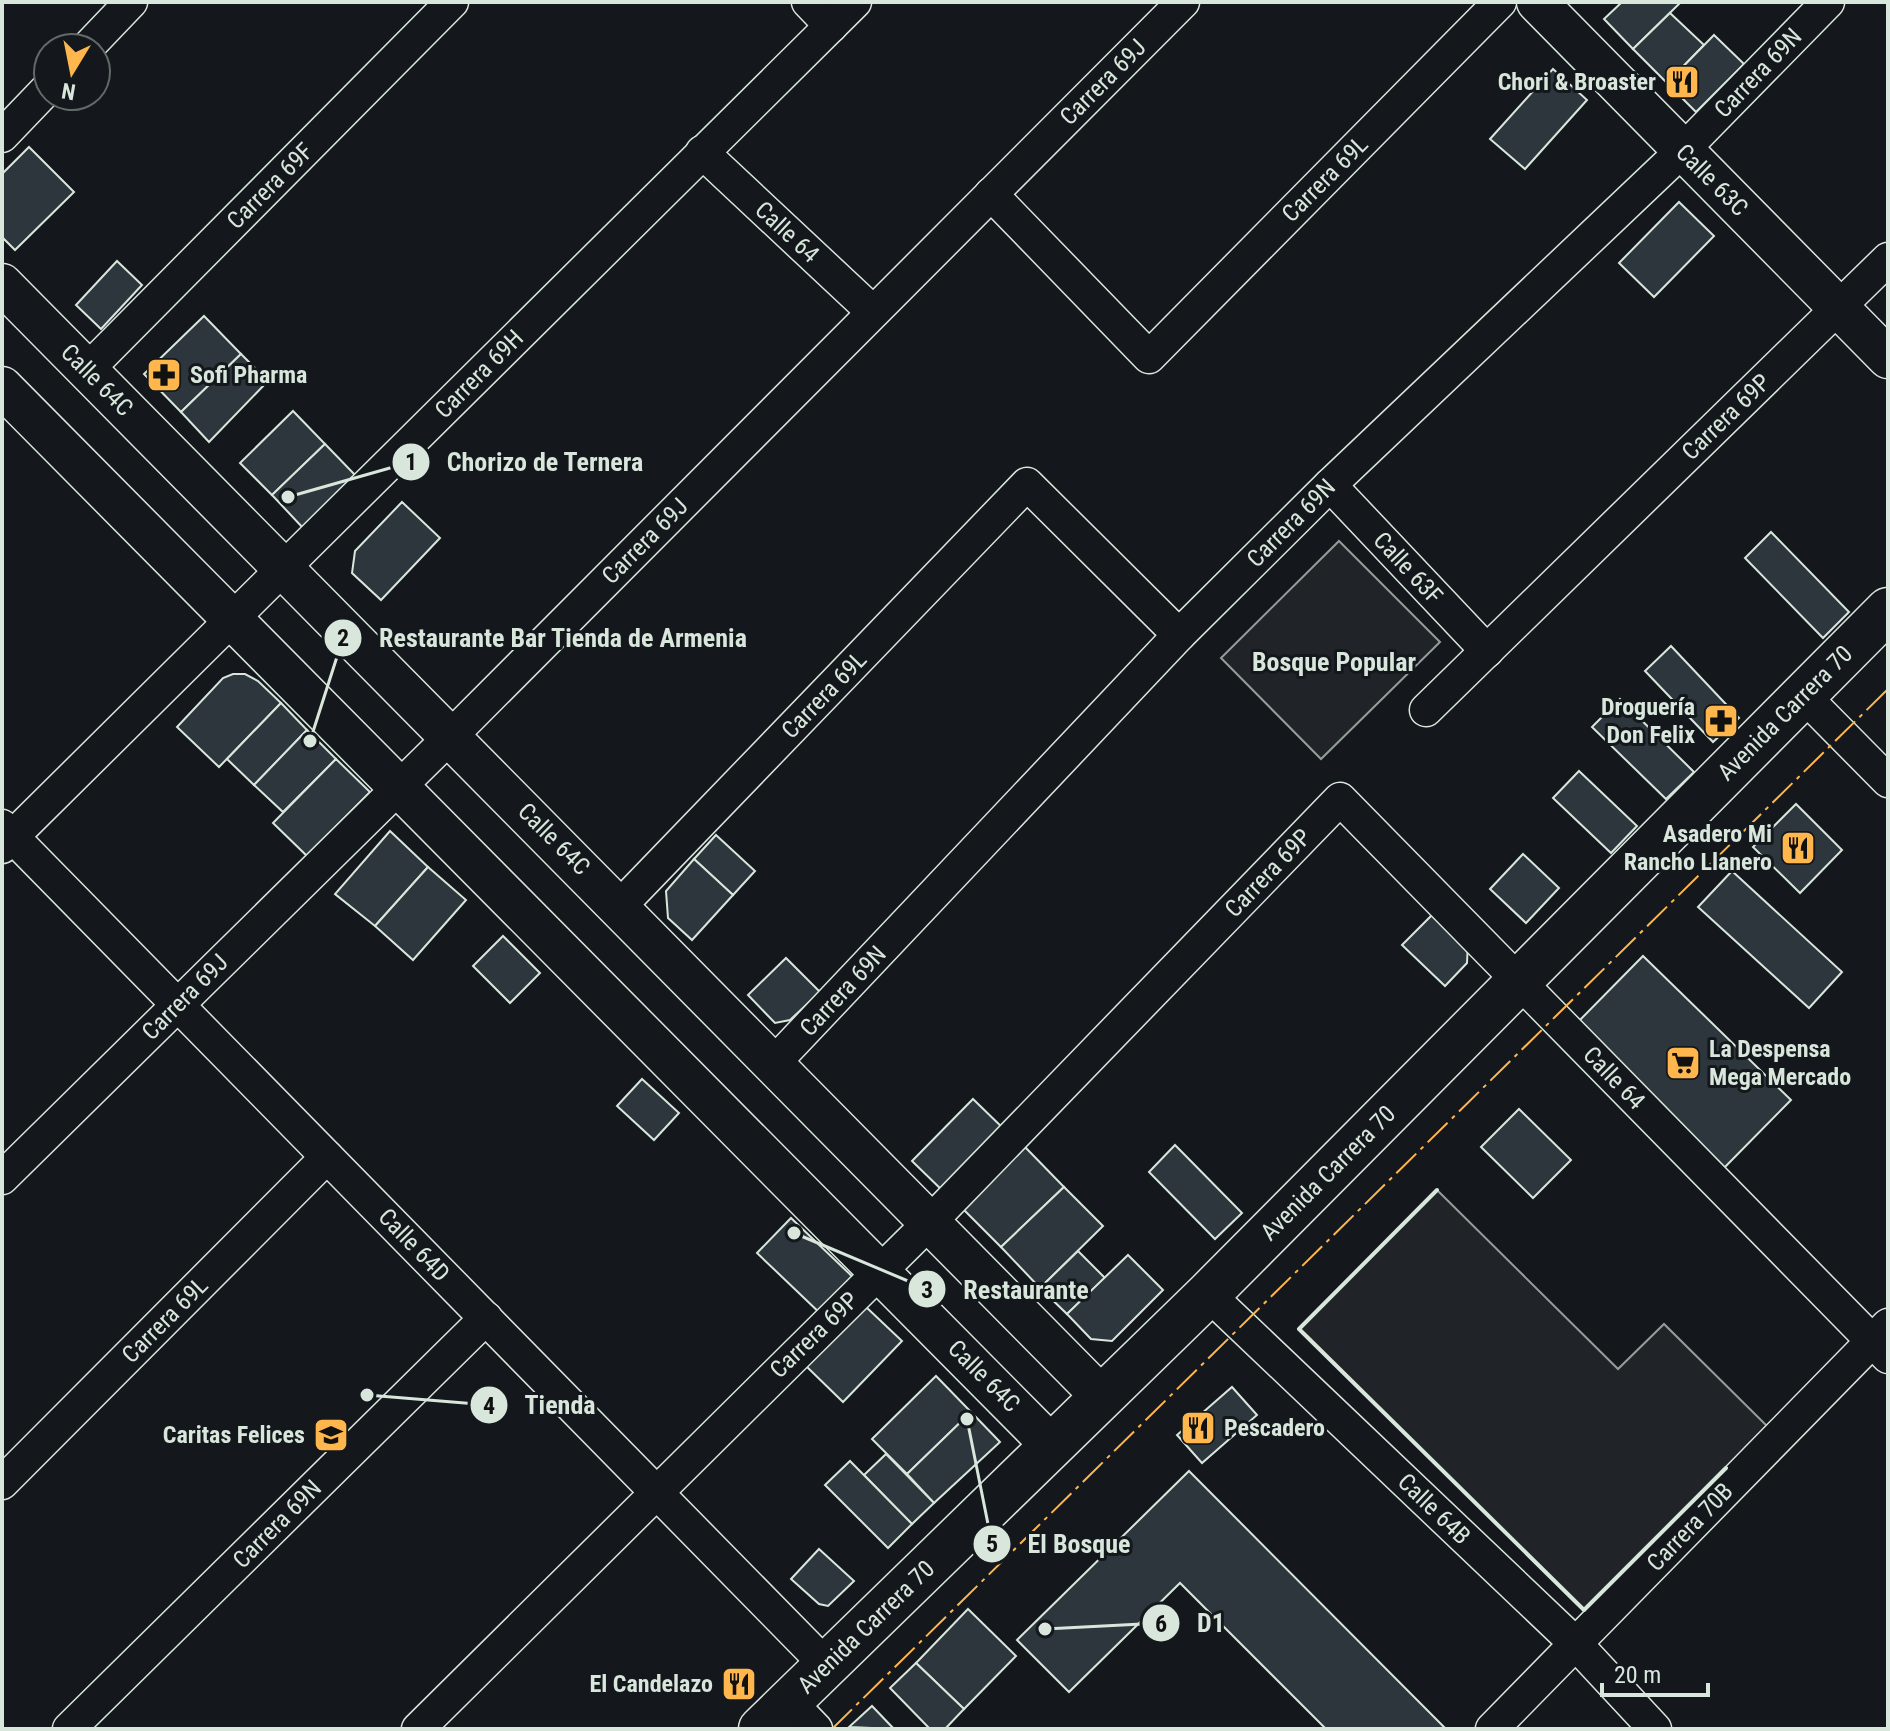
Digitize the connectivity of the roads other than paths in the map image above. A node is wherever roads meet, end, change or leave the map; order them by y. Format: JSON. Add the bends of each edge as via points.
{"nodes":[{"id":1,"x":131,"y":2,"type":"edge"},
{"id":2,"x":452,"y":2,"type":"edge"},
{"id":3,"x":808,"y":2,"type":"edge"},
{"id":4,"x":855,"y":2,"type":"edge"},
{"id":5,"x":1183,"y":2,"type":"edge"},
{"id":6,"x":1500,"y":2,"type":"edge"},
{"id":7,"x":1537,"y":2,"type":"edge"},
{"id":8,"x":1828,"y":2,"type":"edge"},
{"id":9,"x":831,"y":26,"type":"junction"},
{"id":10,"x":102,"y":32,"type":"edge"},
{"id":11,"x":32,"y":105,"type":"edge"},
{"id":12,"x":2,"y":136,"type":"edge"},
{"id":13,"x":1683,"y":150,"type":"junction"},
{"id":14,"x":702,"y":152,"type":"junction"},
{"id":15,"x":991,"y":194,"type":"junction"},
{"id":16,"x":1888,"y":259,"type":"edge"},
{"id":17,"x":2,"y":284,"type":"edge"},
{"id":18,"x":1838,"y":308,"type":"junction"},
{"id":19,"x":873,"y":312,"type":"junction"},
{"id":20,"x":1888,"y":358,"type":"edge"},
{"id":21,"x":87,"y":370,"type":"junction"},
{"id":22,"x":2,"y":387,"type":"edge"},
{"id":23,"x":1330,"y":485,"type":"junction"},
{"id":24,"x":284,"y":568,"type":"junction"},
{"id":25,"x":1888,"y":610,"type":"edge"},
{"id":26,"x":232,"y":620,"type":"junction"},
{"id":27,"x":1179,"y":635,"type":"junction"},
{"id":28,"x":1487,"y":651,"type":"junction"},
{"id":29,"x":1803,"y":695,"type":"junction"},
{"id":30,"x":1426,"y":710,"type":"dead end"},
{"id":31,"x":451,"y":736,"type":"junction"},
{"id":32,"x":1888,"y":781,"type":"edge"},
{"id":33,"x":399,"y":786,"type":"junction"},
{"id":34,"x":1340,"y":799,"type":"joint"},
{"id":35,"x":6,"y":837,"type":"edge"},
{"id":36,"x":620,"y":906,"type":"junction"},
{"id":37,"x":1519,"y":982,"type":"junction"},
{"id":38,"x":178,"y":1005,"type":"junction"},
{"id":39,"x":774,"y":1063,"type":"junction"},
{"id":40,"x":327,"y":1157,"type":"junction"},
{"id":41,"x":2,"y":1178,"type":"edge"},
{"id":42,"x":930,"y":1222,"type":"junction"},
{"id":43,"x":880,"y":1271,"type":"junction"},
{"id":44,"x":1208,"y":1294,"type":"junction"},
{"id":45,"x":486,"y":1318,"type":"junction"},
{"id":46,"x":1883,"y":1341,"type":"edge"},
{"id":47,"x":1102,"y":1397,"type":"junction"},
{"id":48,"x":1052,"y":1446,"type":"junction"},
{"id":49,"x":2,"y":1483,"type":"edge"},
{"id":50,"x":655,"y":1490,"type":"junction"},
{"id":51,"x":1576,"y":1644,"type":"junction"},
{"id":52,"x":826,"y":1665,"type":"junction"},
{"id":53,"x":789,"y":1720,"type":"edge"},
{"id":54,"x":69,"y":1729,"type":"edge"},
{"id":55,"x":418,"y":1729,"type":"edge"},
{"id":56,"x":1492,"y":1729,"type":"edge"},
{"id":57,"x":1655,"y":1729,"type":"edge"}],
"edges":[{"from":1,"to":10,"type":"street"},
{"from":2,"to":21,"type":"street","name":"Carrera 69F"},
{"from":3,"to":9,"type":"street"},
{"from":4,"to":9,"type":"street","name":"Carrera 69H"},
{"from":5,"to":15,"type":"street","name":"Carrera 69J"},
{"from":6,"to":15,"type":"street","name":"Carrera 69L","via":[[1149,357]]},
{"from":7,"to":13,"type":"street","name":"Calle 63C"},
{"from":8,"to":13,"type":"street","name":"Carrera 69N"},
{"from":9,"to":14,"type":"street","name":"Carrera 69H"},
{"from":11,"to":12,"type":"street"},
{"from":13,"to":18,"type":"street","name":"Calle 63C"},
{"from":13,"to":23,"type":"street","name":"Carrera 69N"},
{"from":14,"to":19,"type":"street","name":"Calle 64"},
{"from":14,"to":24,"type":"street","name":"Carrera 69H"},
{"from":15,"to":19,"type":"street","name":"Carrera 69J"},
{"from":16,"to":18,"type":"street","name":"Carrera 69P"},
{"from":17,"to":21,"type":"street","name":"Calle 64C"},
{"from":18,"to":20,"type":"street","name":"Calle 63C"},
{"from":18,"to":28,"type":"street","name":"Carrera 69P"},
{"from":19,"to":31,"type":"street","name":"Carrera 69J"},
{"from":21,"to":24,"type":"street","name":"Calle 64C"},
{"from":22,"to":26,"type":"street","name":"Calle 64C"},
{"from":23,"to":27,"type":"street","name":"Carrera 69N"},
{"from":23,"to":28,"type":"street","name":"Calle 63F"},
{"from":24,"to":26,"type":"street","name":"Carrera 69H"},
{"from":24,"to":31,"type":"street","name":"Calle 64C"},
{"from":25,"to":29,"type":"main road","name":"Avenida Carrera 70"},
{"from":26,"to":33,"type":"street","name":"Calle 64C"},
{"from":26,"to":35,"type":"street","name":"Carrera 69H"},
{"from":27,"to":36,"type":"street","name":"Carrera 69L","via":[[1027,484]]},
{"from":27,"to":39,"type":"street","name":"Carrera 69N"},
{"from":28,"to":30,"type":"street","name":"Carrera 69P"},
{"from":29,"to":32,"type":"street"},
{"from":29,"to":37,"type":"main road","name":"Avenida Carrera 70"},
{"from":31,"to":33,"type":"street","name":"Carrera 69J"},
{"from":31,"to":36,"type":"street","name":"Calle 64C"},
{"from":33,"to":38,"type":"street","name":"Carrera 69J"},
{"from":33,"to":43,"type":"street","name":"Calle 64C"},
{"from":34,"to":37,"type":"street","name":"Calle 64"},
{"from":34,"to":42,"type":"street","name":"Carrera 69P"},
{"from":35,"to":38,"type":"street","name":"Calle 64D"},
{"from":36,"to":39,"type":"street","name":"Calle 64C"},
{"from":37,"to":44,"type":"main road","name":"Avenida Carrera 70"},
{"from":37,"to":46,"type":"street","name":"Calle 64"},
{"from":38,"to":40,"type":"street","name":"Calle 64D"},
{"from":38,"to":41,"type":"street","name":"Carrera 69J"},
{"from":39,"to":42,"type":"street","name":"Calle 64C"},
{"from":40,"to":45,"type":"street","name":"Calle 64D"},
{"from":40,"to":49,"type":"street","name":"Carrera 69L"},
{"from":42,"to":43,"type":"street","name":"Carrera 69P"},
{"from":42,"to":47,"type":"street","name":"Calle 64C"},
{"from":43,"to":48,"type":"street","name":"Calle 64C"},
{"from":43,"to":50,"type":"street","name":"Carrera 69P"},
{"from":44,"to":47,"type":"main road","name":"Avenida Carrera 70"},
{"from":44,"to":51,"type":"street","name":"Calle 64B"},
{"from":45,"to":50,"type":"street","name":"Calle 64D"},
{"from":45,"to":54,"type":"street","name":"Carrera 69N"},
{"from":46,"to":51,"type":"street","name":"Carrera 70B"},
{"from":47,"to":48,"type":"main road","name":"Avenida Carrera 70"},
{"from":48,"to":52,"type":"main road","name":"Avenida Carrera 70"},
{"from":50,"to":52,"type":"street","name":"Calle 64D"},
{"from":50,"to":55,"type":"street","name":"Carrera 69P"},
{"from":51,"to":56,"type":"street","name":"Carrera 70B"},
{"from":51,"to":57,"type":"street","name":"Calle 64B"},
{"from":52,"to":53,"type":"main road","name":"Avenida Carrera 70"}]}
